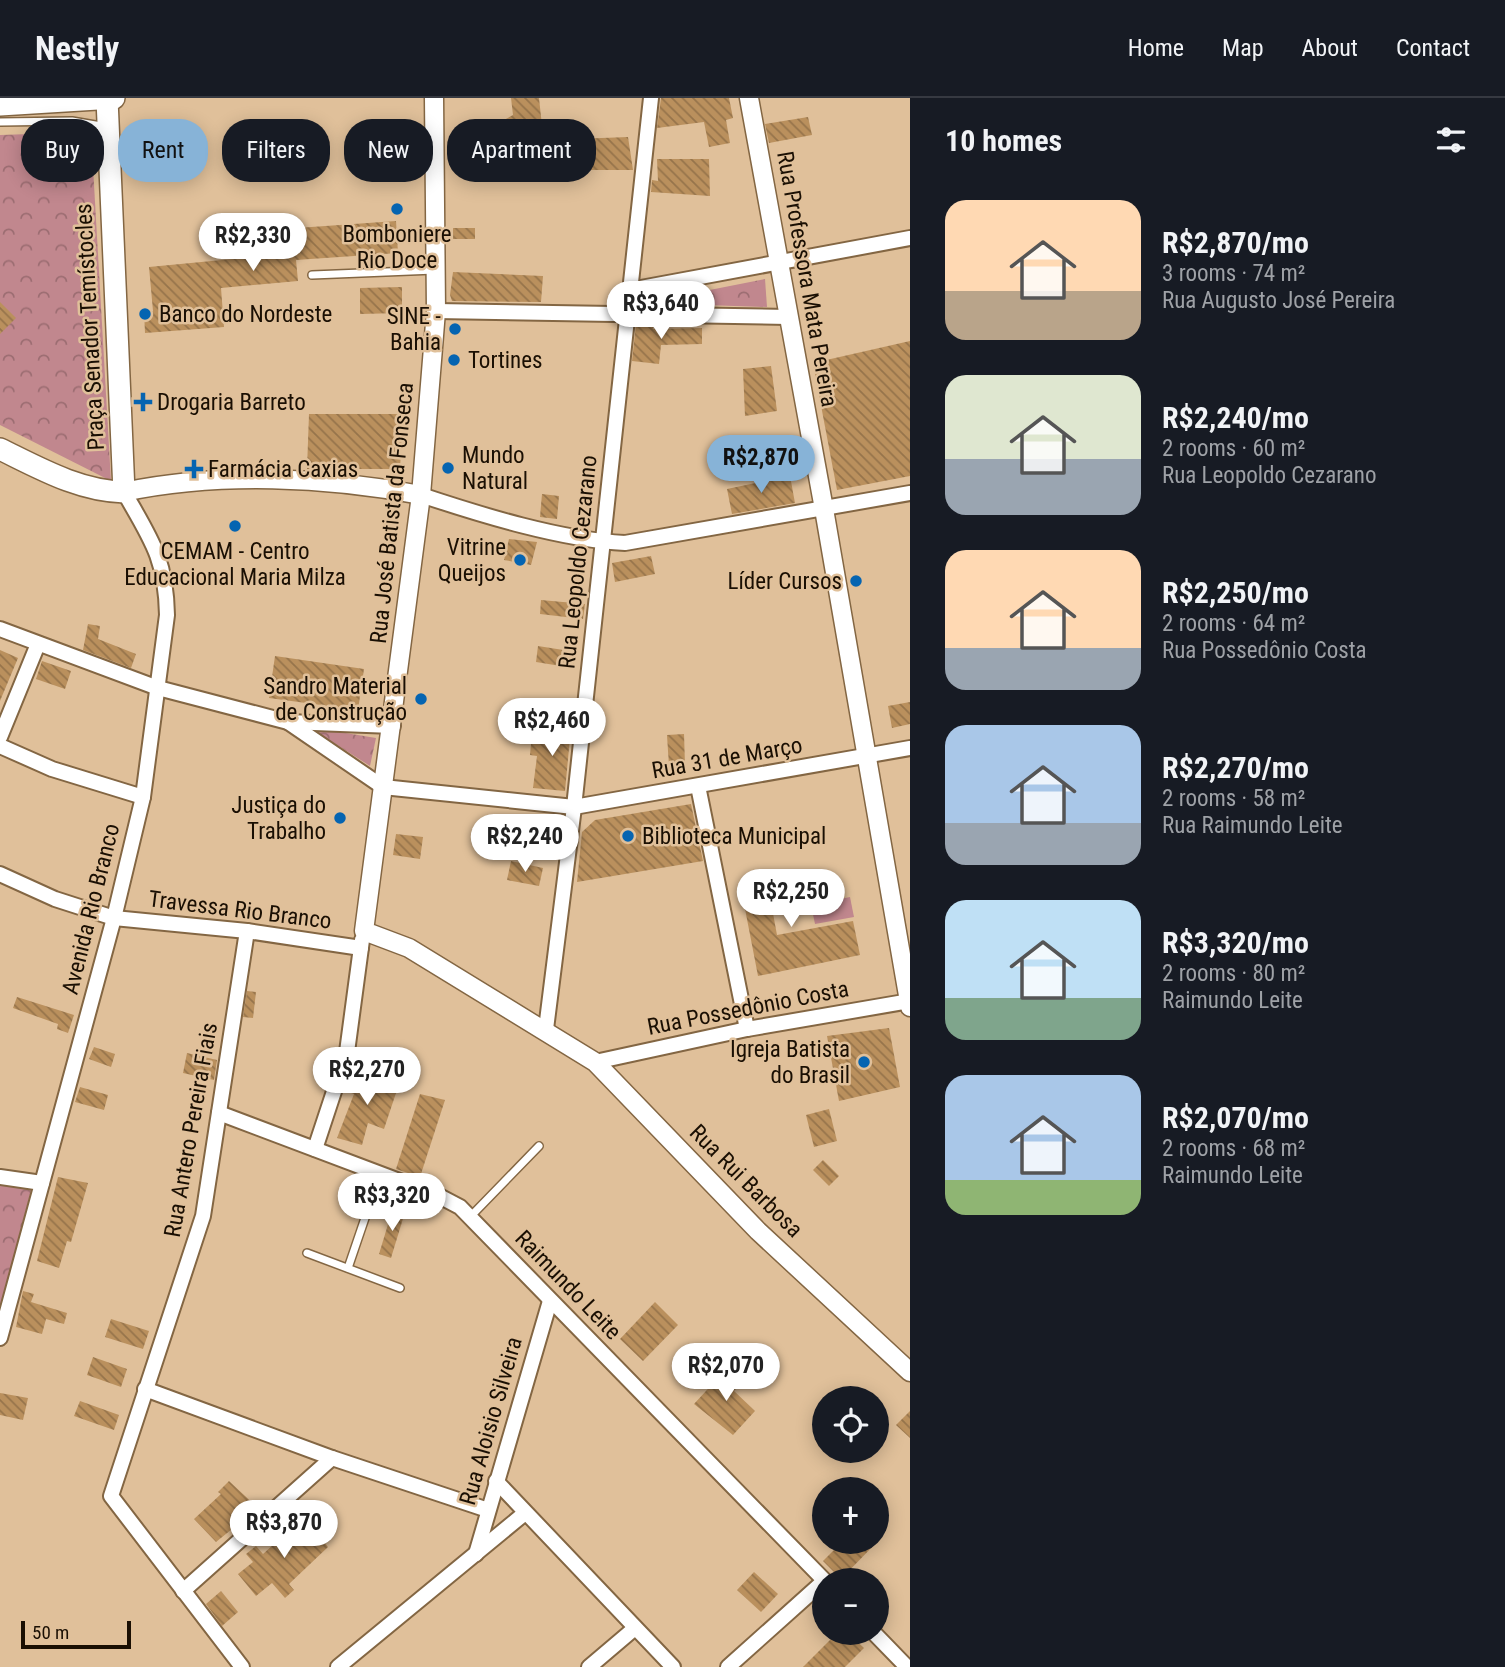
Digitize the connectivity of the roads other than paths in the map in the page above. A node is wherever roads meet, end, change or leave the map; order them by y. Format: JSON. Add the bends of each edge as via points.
{"nodes":[{"id":1,"x":114,"y":98,"type":"edge"},
{"id":2,"x":434,"y":98,"type":"edge"},
{"id":3,"x":651,"y":98,"type":"edge"},
{"id":4,"x":748,"y":98,"type":"edge"},
{"id":5,"x":107,"y":99,"type":"edge"},
{"id":6,"x":0,"y":105,"type":"edge"},
{"id":7,"x":0,"y":122,"type":"edge"},
{"id":8,"x":107,"y":127,"type":"junction"},
{"id":9,"x":910,"y":238,"type":"edge"},
{"id":10,"x":780,"y":263,"type":"junction"},
{"id":11,"x":436,"y":270,"type":"junction"},
{"id":12,"x":312,"y":275,"type":"dead end"},
{"id":13,"x":630,"y":290,"type":"junction"},
{"id":14,"x":436,"y":311,"type":"junction"},
{"id":15,"x":627,"y":313,"type":"junction"},
{"id":16,"x":788,"y":317,"type":"junction"},
{"id":17,"x":0,"y":449,"type":"edge"},
{"id":18,"x":124,"y":492,"type":"junction"},
{"id":19,"x":910,"y":493,"type":"edge"},
{"id":20,"x":421,"y":495,"type":"junction"},
{"id":21,"x":824,"y":509,"type":"junction"},
{"id":22,"x":603,"y":542,"type":"junction"},
{"id":23,"x":0,"y":629,"type":"edge"},
{"id":24,"x":38,"y":644,"type":"junction"},
{"id":25,"x":158,"y":688,"type":"junction"},
{"id":26,"x":288,"y":722,"type":"junction"},
{"id":27,"x":393,"y":726,"type":"junction"},
{"id":28,"x":0,"y":737,"type":"edge"},
{"id":29,"x":0,"y":746,"type":"edge"},
{"id":30,"x":910,"y":748,"type":"edge"},
{"id":31,"x":867,"y":757,"type":"junction"},
{"id":32,"x":698,"y":786,"type":"junction"},
{"id":33,"x":383,"y":787,"type":"junction"},
{"id":34,"x":143,"y":797,"type":"junction"},
{"id":35,"x":574,"y":807,"type":"junction"},
{"id":36,"x":0,"y":874,"type":"edge"},
{"id":37,"x":114,"y":918,"type":"junction"},
{"id":38,"x":247,"y":931,"type":"junction"},
{"id":39,"x":362,"y":940,"type":"junction"},
{"id":40,"x":910,"y":1003,"type":"edge"},
{"id":41,"x":747,"y":1029,"type":"junction"},
{"id":42,"x":546,"y":1030,"type":"junction"},
{"id":43,"x":595,"y":1062,"type":"junction"},
{"id":44,"x":219,"y":1113,"type":"junction"},
{"id":45,"x":539,"y":1146,"type":"dead end"},
{"id":46,"x":315,"y":1149,"type":"junction"},
{"id":47,"x":380,"y":1173,"type":"junction"},
{"id":48,"x":0,"y":1177,"type":"edge"},
{"id":49,"x":42,"y":1183,"type":"junction"},
{"id":50,"x":471,"y":1216,"type":"junction"},
{"id":51,"x":307,"y":1252,"type":"dead end"},
{"id":52,"x":348,"y":1268,"type":"junction"},
{"id":53,"x":400,"y":1288,"type":"dead end"},
{"id":54,"x":550,"y":1301,"type":"junction"},
{"id":55,"x":2,"y":1319,"type":"edge"},
{"id":56,"x":0,"y":1338,"type":"edge"},
{"id":57,"x":910,"y":1372,"type":"edge"},
{"id":58,"x":145,"y":1389,"type":"junction"},
{"id":59,"x":332,"y":1458,"type":"junction"},
{"id":60,"x":496,"y":1481,"type":"junction"},
{"id":61,"x":488,"y":1510,"type":"junction"},
{"id":62,"x":526,"y":1513,"type":"junction"},
{"id":63,"x":476,"y":1554,"type":"junction"},
{"id":64,"x":812,"y":1569,"type":"edge"},
{"id":65,"x":183,"y":1591,"type":"junction"},
{"id":66,"x":812,"y":1592,"type":"edge"},
{"id":67,"x":635,"y":1628,"type":"junction"},
{"id":68,"x":885,"y":1645,"type":"edge"},
{"id":69,"x":242,"y":1667,"type":"edge"},
{"id":70,"x":338,"y":1667,"type":"edge"},
{"id":71,"x":590,"y":1667,"type":"edge"},
{"id":72,"x":673,"y":1667,"type":"edge"},
{"id":73,"x":728,"y":1667,"type":"edge"},
{"id":74,"x":906,"y":1667,"type":"edge"}],
"edges":[{"from":1,"to":5,"type":"main road"},
{"from":2,"to":11,"type":"street","name":"Rua José Batista da Fonseca"},
{"from":3,"to":13,"type":"street","name":"Rua Leopoldo Cezarano"},
{"from":4,"to":10,"type":"street","name":"Rua Professora Mata Pereira"},
{"from":5,"to":6,"type":"main road"},
{"from":5,"to":8,"type":"main road","name":"Praça Senador Temístocles"},
{"from":7,"to":8,"type":"lane","via":[[72,121]]},
{"from":8,"to":18,"type":"main road","name":"Praça Senador Temístocles"},
{"from":9,"to":10,"type":"street"},
{"from":10,"to":13,"type":"street"},
{"from":10,"to":16,"type":"street","name":"Rua Professora Mata Pereira"},
{"from":11,"to":12,"type":"lane"},
{"from":11,"to":14,"type":"street","name":"Rua José Batista da Fonseca"},
{"from":13,"to":15,"type":"street","name":"Rua Leopoldo Cezarano"},
{"from":14,"to":15,"type":"street"},
{"from":14,"to":20,"type":"street","name":"Rua José Batista da Fonseca"},
{"from":15,"to":16,"type":"street"},
{"from":15,"to":22,"type":"street","name":"Rua Leopoldo Cezarano"},
{"from":16,"to":21,"type":"street","name":"Rua Professora Mata Pereira"},
{"from":17,"to":18,"type":"main road","via":[[91,488]]},
{"from":18,"to":20,"type":"street","via":[[186,482],[289,481],[382,487]]},
{"from":18,"to":25,"type":"street","name":"Avenida Rio Branco","via":[[163,567],[167,615]]},
{"from":19,"to":21,"type":"street"},
{"from":20,"to":22,"type":"street"},
{"from":20,"to":27,"type":"street","name":"Rua José Batista da Fonseca"},
{"from":21,"to":22,"type":"street","via":[[644,541]]},
{"from":21,"to":31,"type":"street","name":"Rua Professora Mata Pereira"},
{"from":22,"to":35,"type":"street","name":"Rua Leopoldo Cezarano"},
{"from":23,"to":24,"type":"street"},
{"from":24,"to":25,"type":"street"},
{"from":24,"to":28,"type":"street"},
{"from":25,"to":26,"type":"street"},
{"from":25,"to":34,"type":"street","name":"Avenida Rio Branco"},
{"from":26,"to":27,"type":"street"},
{"from":26,"to":33,"type":"street"},
{"from":27,"to":33,"type":"street","name":"Rua José Batista da Fonseca"},
{"from":29,"to":34,"type":"street","via":[[52,769]]},
{"from":30,"to":31,"type":"street","name":"Rua 31 de Março"},
{"from":31,"to":32,"type":"street","name":"Rua 31 de Março"},
{"from":31,"to":40,"type":"street","name":"Rua Professora Mata Pereira"},
{"from":32,"to":35,"type":"street","name":"Rua 31 de Março"},
{"from":32,"to":41,"type":"street"},
{"from":33,"to":35,"type":"street","name":"Rua 31 de Março"},
{"from":33,"to":39,"type":"street","name":"Rua José Batista da Fonseca"},
{"from":34,"to":37,"type":"street","name":"Avenida Rio Branco"},
{"from":35,"to":42,"type":"street","name":"Rua Leopoldo Cezarano"},
{"from":36,"to":37,"type":"street","name":"Travessa Rio Branco","via":[[55,899]]},
{"from":37,"to":38,"type":"street","name":"Travessa Rio Branco"},
{"from":37,"to":49,"type":"street","name":"Avenida Rio Branco"},
{"from":38,"to":39,"type":"street","name":"Travessa Rio Branco"},
{"from":38,"to":44,"type":"street","name":"Rua Antero Pereira Fiais"},
{"from":39,"to":42,"type":"street","name":"Rua Rui Barbosa","via":[[409,948]]},
{"from":39,"to":46,"type":"street","via":[[347,1052]]},
{"from":40,"to":41,"type":"street","name":"Rua Possedônio Costa"},
{"from":41,"to":43,"type":"street","name":"Rua Possedônio Costa"},
{"from":42,"to":43,"type":"street","name":"Rua Rui Barbosa"},
{"from":43,"to":57,"type":"street","name":"Rua Rui Barbosa","via":[[758,1231]]},
{"from":44,"to":46,"type":"street","name":"Raimundo Leite"},
{"from":44,"to":58,"type":"street","name":"Rua Antero Pereira Fiais","via":[[198,1235]]},
{"from":45,"to":50,"type":"lane"},
{"from":46,"to":47,"type":"street","name":"Raimundo Leite"},
{"from":47,"to":50,"type":"street","name":"Raimundo Leite","via":[[439,1196]]},
{"from":47,"to":52,"type":"lane"},
{"from":48,"to":49,"type":"street"},
{"from":49,"to":55,"type":"street","name":"Avenida Rio Branco"},
{"from":50,"to":54,"type":"street","name":"Raimundo Leite"},
{"from":51,"to":52,"type":"lane"},
{"from":52,"to":53,"type":"lane"},
{"from":54,"to":60,"type":"street","name":"Rua Aloisio Silveira"},
{"from":54,"to":64,"type":"street","name":"Raimundo Leite"},
{"from":55,"to":56,"type":"street","name":"Avenida Rio Branco"},
{"from":58,"to":59,"type":"street"},
{"from":58,"to":65,"type":"street","name":"Rua Antero Pereira Fiais","via":[[111,1492],[114,1503]]},
{"from":59,"to":61,"type":"street"},
{"from":59,"to":65,"type":"street"},
{"from":60,"to":61,"type":"street","name":"Rua Aloisio Silveira"},
{"from":60,"to":62,"type":"street"},
{"from":61,"to":63,"type":"street","name":"Rua Aloisio Silveira"},
{"from":62,"to":63,"type":"street"},
{"from":62,"to":67,"type":"street"},
{"from":63,"to":70,"type":"street"},
{"from":65,"to":69,"type":"street"},
{"from":66,"to":73,"type":"street"},
{"from":67,"to":71,"type":"street"},
{"from":67,"to":72,"type":"street"},
{"from":68,"to":74,"type":"street"}]}
